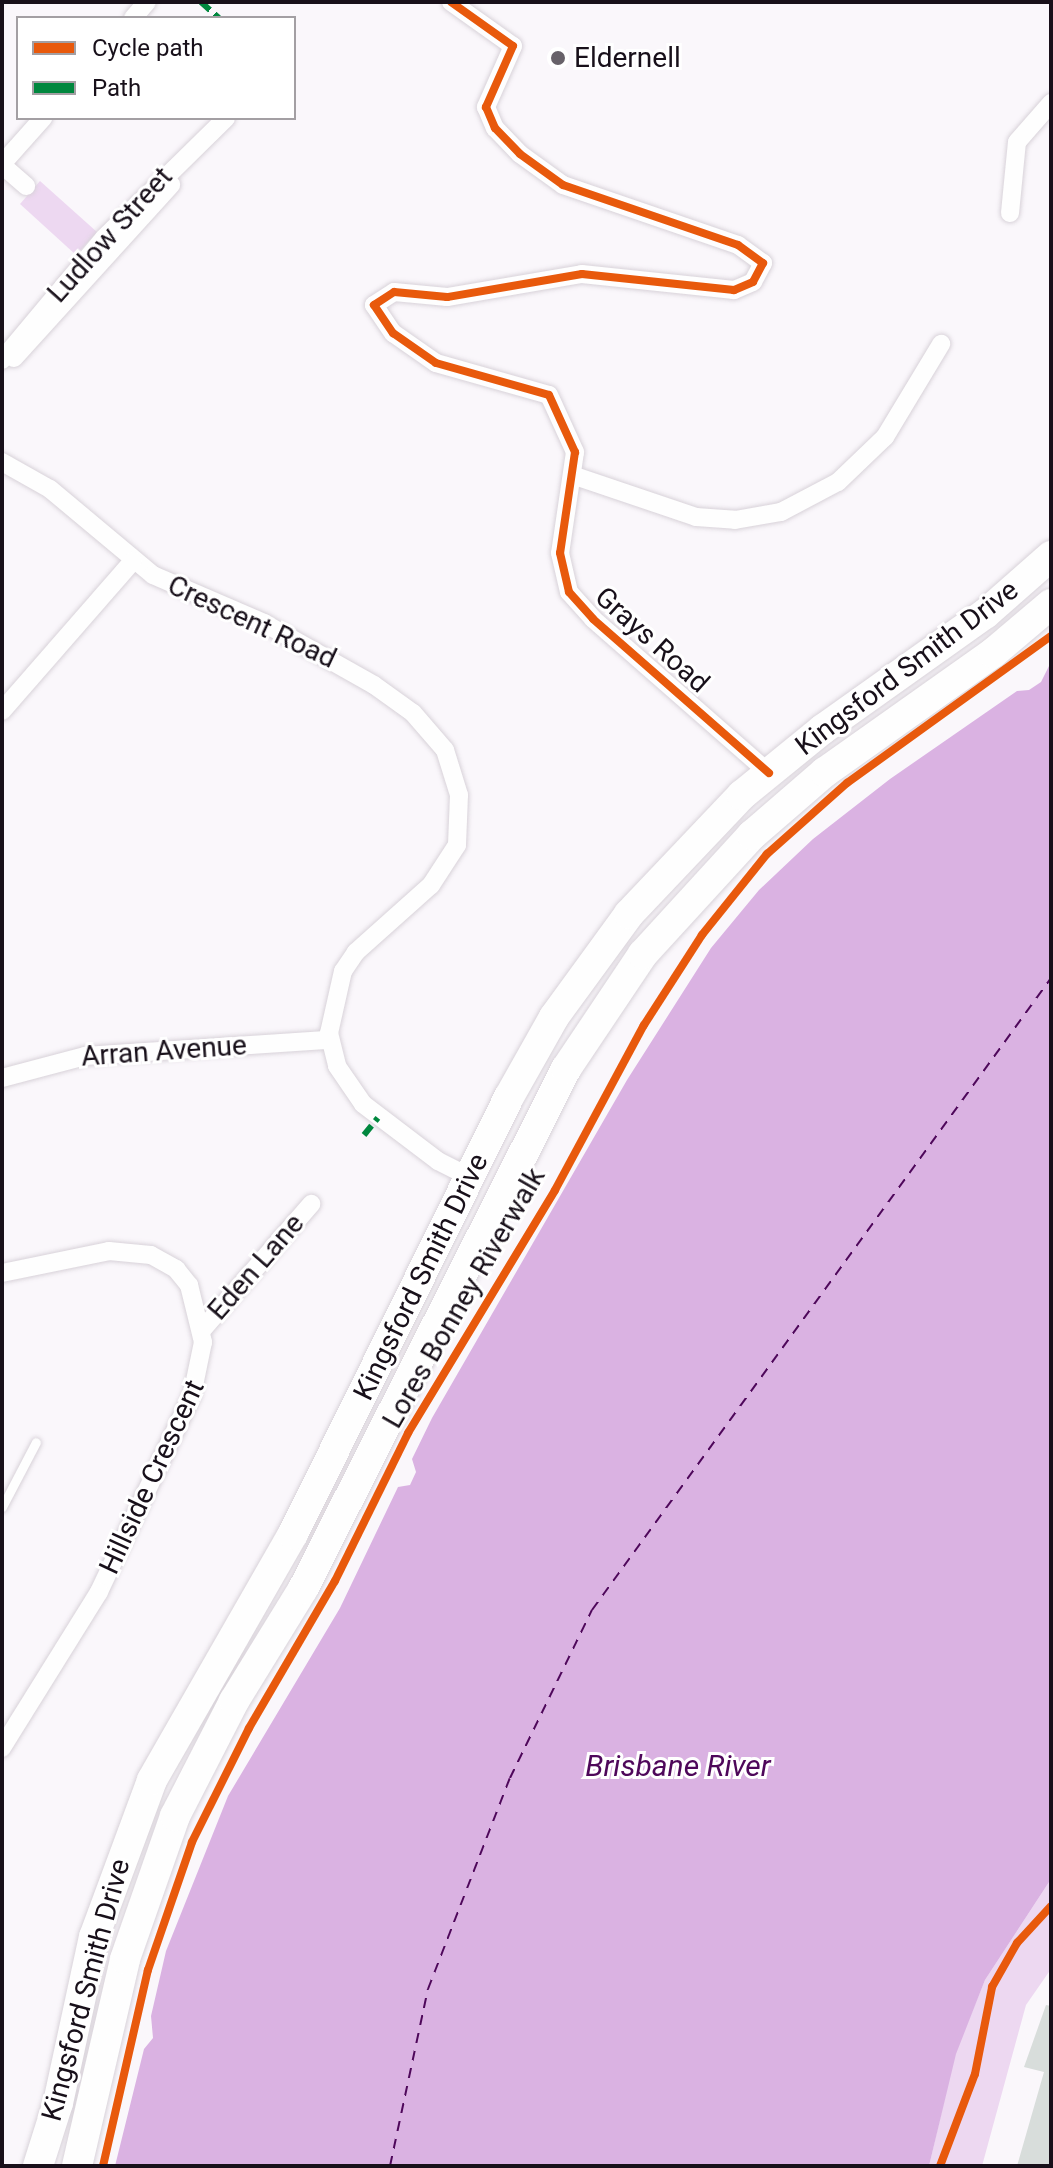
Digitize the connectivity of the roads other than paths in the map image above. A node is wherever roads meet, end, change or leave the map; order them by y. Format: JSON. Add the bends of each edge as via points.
{"nodes":[{"id":1,"x":451,"y":2,"type":"edge"},
{"id":2,"x":1051,"y":103,"type":"edge"},
{"id":3,"x":41,"y":120,"type":"edge"},
{"id":4,"x":224,"y":120,"type":"edge"},
{"id":5,"x":2,"y":165,"type":"edge"},
{"id":6,"x":173,"y":182,"type":"dead end"},
{"id":7,"x":26,"y":186,"type":"dead end"},
{"id":8,"x":1010,"y":213,"type":"dead end"},
{"id":9,"x":941,"y":344,"type":"dead end"},
{"id":10,"x":2,"y":362,"type":"edge"},
{"id":11,"x":2,"y":462,"type":"edge"},
{"id":12,"x":575,"y":476,"type":"junction"},
{"id":13,"x":1051,"y":556,"type":"edge"},
{"id":14,"x":133,"y":561,"type":"junction"},
{"id":15,"x":1051,"y":604,"type":"edge"},
{"id":16,"x":2,"y":711,"type":"edge"},
{"id":17,"x":769,"y":773,"type":"junction"},
{"id":18,"x":329,"y":1040,"type":"junction"},
{"id":19,"x":2,"y":1078,"type":"edge"},
{"id":20,"x":470,"y":1177,"type":"junction"},
{"id":21,"x":311,"y":1204,"type":"dead end"},
{"id":22,"x":2,"y":1273,"type":"edge"},
{"id":23,"x":202,"y":1330,"type":"junction"},
{"id":24,"x":36,"y":1442,"type":"dead end"},
{"id":25,"x":2,"y":1507,"type":"edge"},
{"id":26,"x":2,"y":1748,"type":"edge"},
{"id":27,"x":38,"y":2166,"type":"edge"},
{"id":28,"x":77,"y":2166,"type":"edge"}],
"edges":[{"from":1,"to":12,"type":"street","name":"Grays Road","via":[[513,46],[486,107],[495,128],[520,154],[572,189],[745,248],[764,268],[753,282],[734,290],[582,274],[458,296],[394,292],[376,300],[375,311],[393,333],[436,363],[546,392],[572,437]]},
{"from":2,"to":8,"type":"street","via":[[1017,142]]},
{"from":3,"to":5,"type":"street"},
{"from":4,"to":10,"type":"street","name":"Ludlow Street","via":[[104,238]]},
{"from":5,"to":7,"type":"street"},
{"from":6,"to":10,"type":"street","name":"Ludlow Street","via":[[28,347]]},
{"from":9,"to":12,"type":"street","via":[[885,437],[838,482],[781,512],[735,520],[696,517]]},
{"from":11,"to":14,"type":"street","name":"Crescent Road","via":[[50,489]]},
{"from":12,"to":17,"type":"street","name":"Grays Road","via":[[560,561],[572,597]]},
{"from":13,"to":17,"type":"highway","name":"Kingsford Smith Drive","via":[[985,614]]},
{"from":14,"to":16,"type":"street"},
{"from":14,"to":18,"type":"street","name":"Crescent Road","via":[[178,588],[304,643],[374,685],[430,729],[454,770],[461,827],[449,863],[343,971]]},
{"from":15,"to":28,"type":"highway","name":"Kingsford Smith Drive","via":[[993,653],[825,772],[752,835],[643,954],[573,1058],[514,1165],[311,1575],[234,1701],[175,1816],[125,1959]]},
{"from":17,"to":20,"type":"highway","name":"Kingsford Smith Drive","via":[[682,854],[606,944],[531,1056]]},
{"from":18,"to":19,"type":"street","name":"Arran Avenue","via":[[85,1056]]},
{"from":18,"to":20,"type":"street","name":"Crescent Road","via":[[342,1074],[363,1104],[438,1161]]},
{"from":20,"to":27,"type":"highway","name":"Kingsford Smith Drive","via":[[293,1534],[146,1793],[94,1937],[58,2103]]},
{"from":21,"to":23,"type":"street","name":"Eden Lane"},
{"from":22,"to":23,"type":"street","name":"Hillside Crescent","via":[[109,1251],[145,1253],[185,1279]]},
{"from":23,"to":26,"type":"street","name":"Hillside Crescent","via":[[199,1377],[132,1523],[95,1599]]},
{"from":24,"to":25,"type":"lane"}]}
